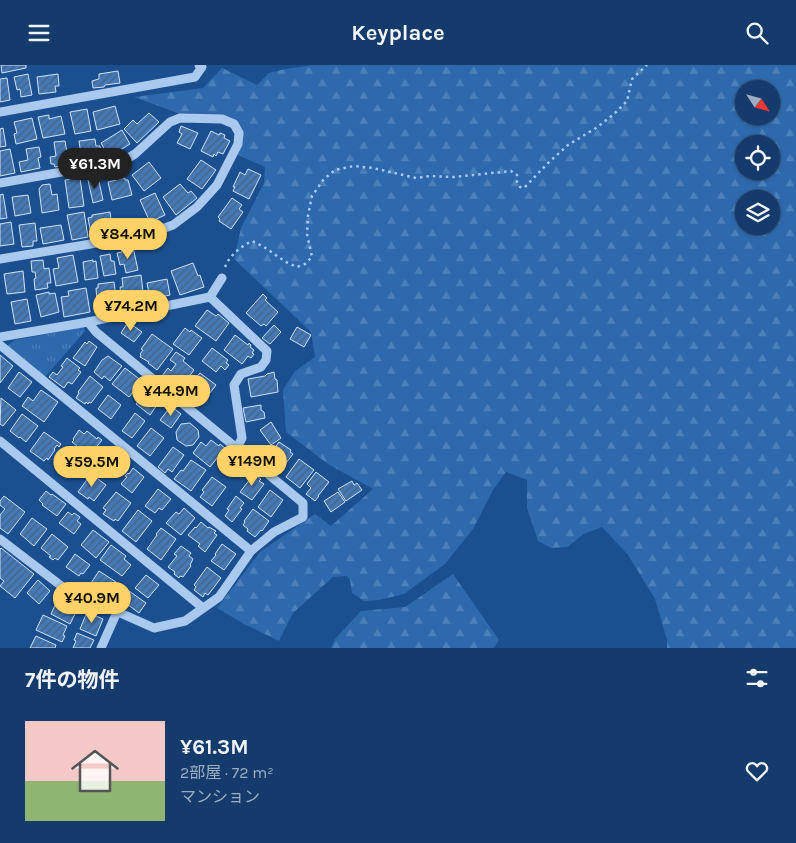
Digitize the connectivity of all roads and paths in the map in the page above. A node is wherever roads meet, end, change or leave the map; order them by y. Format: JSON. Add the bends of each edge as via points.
{"nodes":[{"id":1,"x":199,"y":65,"type":"edge"},
{"id":2,"x":647,"y":65,"type":"edge"},
{"id":3,"x":0,"y":112,"type":"edge"},
{"id":4,"x":0,"y":183,"type":"edge"},
{"id":5,"x":0,"y":259,"type":"edge"},
{"id":6,"x":222,"y":278,"type":"joint"},
{"id":7,"x":210,"y":297,"type":"junction"},
{"id":8,"x":88,"y":322,"type":"junction"},
{"id":9,"x":0,"y":337,"type":"edge"},
{"id":10,"x":0,"y":345,"type":"edge"},
{"id":11,"x":0,"y":441,"type":"edge"},
{"id":12,"x":237,"y":448,"type":"junction"},
{"id":13,"x":0,"y":539,"type":"edge"},
{"id":14,"x":251,"y":551,"type":"junction"},
{"id":15,"x":203,"y":608,"type":"junction"},
{"id":16,"x":117,"y":612,"type":"junction"},
{"id":17,"x":101,"y":648,"type":"edge"}],
"edges":[{"from":1,"to":3,"type":"street","via":[[202,67],[196,77]]},
{"from":2,"to":6,"type":"path","via":[[632,79],[627,101],[613,115],[568,145],[524,188],[520,187],[517,175],[511,171],[416,178],[354,165],[335,170],[312,196],[307,234],[312,257],[305,264],[297,267],[252,241],[228,260]]},
{"from":4,"to":5,"type":"street","via":[[123,161],[170,122],[180,118],[222,119],[234,124],[239,133],[238,144],[216,185],[197,207],[173,225],[146,235]]},
{"from":6,"to":7,"type":"street"},
{"from":7,"to":8,"type":"street"},
{"from":7,"to":12,"type":"street","via":[[267,351],[261,367],[241,374],[234,385],[242,438]]},
{"from":8,"to":9,"type":"street"},
{"from":8,"to":12,"type":"street"},
{"from":10,"to":14,"type":"street"},
{"from":11,"to":15,"type":"street"},
{"from":12,"to":14,"type":"street","via":[[303,503],[303,517],[274,532]]},
{"from":13,"to":16,"type":"street","via":[[64,588]]},
{"from":14,"to":15,"type":"street","via":[[219,597]]},
{"from":15,"to":16,"type":"street","via":[[185,621],[154,628]]},
{"from":16,"to":17,"type":"street"}]}
